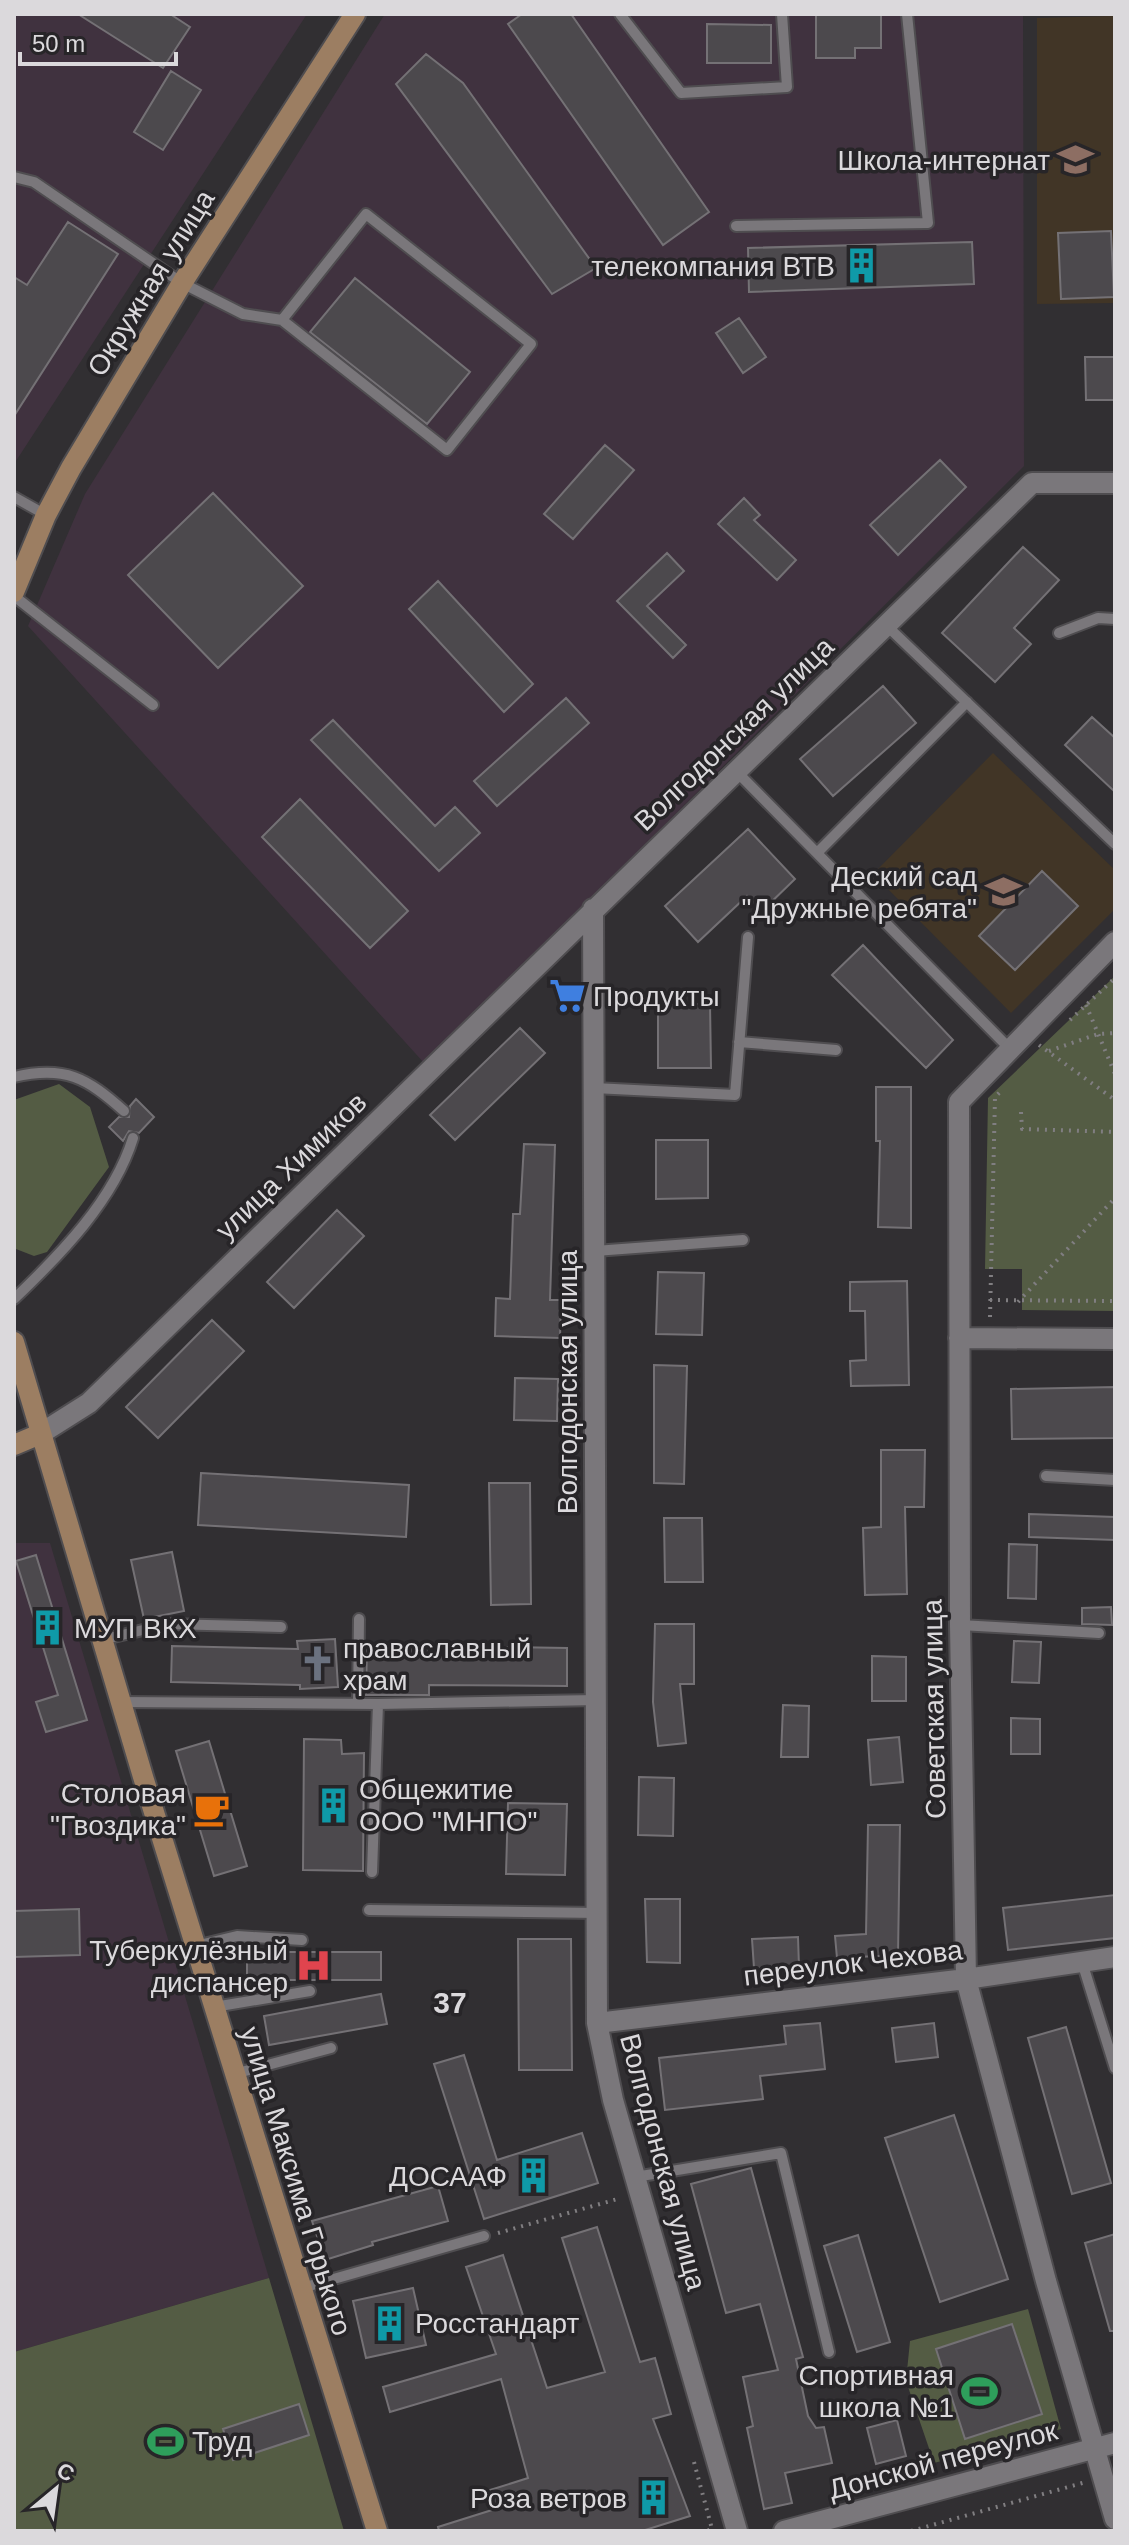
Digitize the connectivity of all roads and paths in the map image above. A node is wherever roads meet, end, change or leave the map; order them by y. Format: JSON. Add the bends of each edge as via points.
{"nodes":[{"id":1,"x":355,"y":14,"type":"edge"},
{"id":2,"x":620,"y":14,"type":"edge"},
{"id":3,"x":782,"y":14,"type":"edge"},
{"id":4,"x":907,"y":14,"type":"edge"},
{"id":5,"x":14,"y":177,"type":"edge"},
{"id":6,"x":736,"y":226,"type":"dead end"},
{"id":7,"x":182,"y":283,"type":"junction"},
{"id":8,"x":282,"y":320,"type":"junction"},
{"id":9,"x":1115,"y":483,"type":"edge"},
{"id":10,"x":14,"y":497,"type":"edge"},
{"id":11,"x":46,"y":515,"type":"junction"},
{"id":12,"x":14,"y":594,"type":"edge"},
{"id":13,"x":1115,"y":619,"type":"edge"},
{"id":14,"x":887,"y":626,"type":"junction"},
{"id":15,"x":1059,"y":633,"type":"dead end"},
{"id":16,"x":967,"y":702,"type":"junction"},
{"id":17,"x":153,"y":705,"type":"dead end"},
{"id":18,"x":735,"y":770,"type":"junction"},
{"id":19,"x":1115,"y":844,"type":"edge"},
{"id":20,"x":817,"y":853,"type":"junction"},
{"id":21,"x":593,"y":909,"type":"junction"},
{"id":22,"x":748,"y":937,"type":"dead end"},
{"id":23,"x":1115,"y":942,"type":"edge"},
{"id":24,"x":1115,"y":978,"type":"edge"},
{"id":25,"x":1086,"y":1005,"type":"junction"},
{"id":26,"x":1064,"y":1026,"type":"dead end"},
{"id":27,"x":1115,"y":1033,"type":"edge"},
{"id":28,"x":1098,"y":1034,"type":"junction"},
{"id":29,"x":1053,"y":1036,"type":"dead end"},
{"id":30,"x":1034,"y":1040,"type":"junction"},
{"id":31,"x":739,"y":1042,"type":"junction"},
{"id":32,"x":1010,"y":1049,"type":"junction"},
{"id":33,"x":836,"y":1050,"type":"dead end"},
{"id":34,"x":1049,"y":1051,"type":"junction"},
{"id":35,"x":1033,"y":1057,"type":"dead end"},
{"id":36,"x":1115,"y":1074,"type":"edge"},
{"id":37,"x":14,"y":1077,"type":"edge"},
{"id":38,"x":1005,"y":1087,"type":"dead end"},
{"id":39,"x":594,"y":1088,"type":"junction"},
{"id":40,"x":1115,"y":1100,"type":"edge"},
{"id":41,"x":124,"y":1111,"type":"dead end"},
{"id":42,"x":1021,"y":1112,"type":"dead end"},
{"id":43,"x":1115,"y":1132,"type":"edge"},
{"id":44,"x":133,"y":1138,"type":"dead end"},
{"id":45,"x":1115,"y":1198,"type":"edge"},
{"id":46,"x":743,"y":1240,"type":"dead end"},
{"id":47,"x":595,"y":1251,"type":"junction"},
{"id":48,"x":14,"y":1299,"type":"edge"},
{"id":49,"x":1115,"y":1301,"type":"edge"},
{"id":50,"x":1018,"y":1302,"type":"junction"},
{"id":51,"x":959,"y":1338,"type":"junction"},
{"id":52,"x":1115,"y":1339,"type":"edge"},
{"id":53,"x":14,"y":1342,"type":"edge"},
{"id":54,"x":40,"y":1434,"type":"junction"},
{"id":55,"x":14,"y":1445,"type":"edge"},
{"id":56,"x":1046,"y":1476,"type":"dead end"},
{"id":57,"x":1115,"y":1480,"type":"edge"},
{"id":58,"x":359,"y":1619,"type":"dead end"},
{"id":59,"x":960,"y":1625,"type":"junction"},
{"id":60,"x":281,"y":1627,"type":"dead end"},
{"id":61,"x":1099,"y":1633,"type":"dead end"},
{"id":62,"x":101,"y":1640,"type":"junction"},
{"id":63,"x":597,"y":1700,"type":"junction"},
{"id":64,"x":120,"y":1702,"type":"junction"},
{"id":65,"x":358,"y":1704,"type":"junction"},
{"id":66,"x":378,"y":1704,"type":"junction"},
{"id":67,"x":372,"y":1872,"type":"dead end"},
{"id":68,"x":369,"y":1910,"type":"dead end"},
{"id":69,"x":598,"y":1913,"type":"junction"},
{"id":70,"x":302,"y":1940,"type":"dead end"},
{"id":71,"x":195,"y":1946,"type":"junction"},
{"id":72,"x":1115,"y":1957,"type":"edge"},
{"id":73,"x":1082,"y":1962,"type":"junction"},
{"id":74,"x":966,"y":1979,"type":"junction"},
{"id":75,"x":310,"y":1991,"type":"dead end"},
{"id":76,"x":214,"y":2007,"type":"junction"},
{"id":77,"x":597,"y":2023,"type":"junction"},
{"id":78,"x":331,"y":2048,"type":"dead end"},
{"id":79,"x":1115,"y":2068,"type":"edge"},
{"id":80,"x":234,"y":2074,"type":"junction"},
{"id":81,"x":637,"y":2185,"type":"junction"},
{"id":82,"x":484,"y":2236,"type":"joint"},
{"id":83,"x":300,"y":2289,"type":"junction"},
{"id":84,"x":829,"y":2352,"type":"dead end"},
{"id":85,"x":1105,"y":2446,"type":"edge"},
{"id":86,"x":1103,"y":2478,"type":"junction"},
{"id":87,"x":1115,"y":2519,"type":"edge"},
{"id":88,"x":377,"y":2531,"type":"edge"},
{"id":89,"x":737,"y":2531,"type":"edge"},
{"id":90,"x":784,"y":2531,"type":"edge"},
{"id":91,"x":911,"y":2531,"type":"edge"}],
"edges":[{"from":1,"to":7,"type":"street","name":"Окружная улица"},
{"from":2,"to":3,"type":"lane","via":[[681,93],[787,87]]},
{"from":4,"to":6,"type":"lane","via":[[928,223]]},
{"from":5,"to":7,"type":"lane","via":[[34,182]]},
{"from":7,"to":8,"type":"lane","via":[[243,314]]},
{"from":7,"to":11,"type":"street","name":"Окружная улица"},
{"from":8,"to":8,"type":"lane","via":[[366,214],[531,344],[447,450]]},
{"from":9,"to":14,"type":"street","name":"Волгодонская улица","via":[[1032,483]]},
{"from":10,"to":11,"type":"lane"},
{"from":11,"to":12,"type":"street","name":"Окружная улица"},
{"from":12,"to":17,"type":"lane"},
{"from":13,"to":15,"type":"lane","via":[[1098,618]]},
{"from":14,"to":16,"type":"lane"},
{"from":14,"to":18,"type":"street","name":"Волгодонская улица"},
{"from":16,"to":19,"type":"lane"},
{"from":16,"to":20,"type":"lane"},
{"from":18,"to":20,"type":"lane"},
{"from":18,"to":21,"type":"street","name":"Волгодонская улица"},
{"from":20,"to":32,"type":"lane"},
{"from":21,"to":39,"type":"street","name":"Волгодонская улица"},
{"from":21,"to":54,"type":"street","name":"улица Химиков","via":[[89,1403]]},
{"from":22,"to":31,"type":"lane"},
{"from":23,"to":30,"type":"street","name":"Советская улица"},
{"from":24,"to":25,"type":"path"},
{"from":25,"to":26,"type":"path"},
{"from":25,"to":28,"type":"path"},
{"from":27,"to":28,"type":"path"},
{"from":28,"to":34,"type":"path"},
{"from":28,"to":36,"type":"path"},
{"from":29,"to":30,"type":"path"},
{"from":30,"to":32,"type":"street","name":"Советская улица"},
{"from":30,"to":34,"type":"path"},
{"from":30,"to":35,"type":"path"},
{"from":31,"to":33,"type":"lane"},
{"from":31,"to":39,"type":"lane","via":[[735,1095]]},
{"from":32,"to":51,"type":"street","name":"Советская улица","via":[[959,1102]]},
{"from":34,"to":40,"type":"path"},
{"from":37,"to":41,"type":"lane","via":[[58,1071],[84,1079]]},
{"from":38,"to":50,"type":"path","via":[[995,1097],[990,1300]]},
{"from":39,"to":47,"type":"street","name":"Волгодонская улица"},
{"from":42,"to":43,"type":"path","via":[[1022,1129]]},
{"from":44,"to":48,"type":"lane","via":[[127,1158],[69,1246]]},
{"from":45,"to":50,"type":"path"},
{"from":46,"to":47,"type":"lane"},
{"from":47,"to":63,"type":"street","name":"Волгодонская улица"},
{"from":49,"to":50,"type":"path"},
{"from":51,"to":52,"type":"street"},
{"from":51,"to":59,"type":"street","name":"Советская улица"},
{"from":53,"to":54,"type":"street"},
{"from":54,"to":55,"type":"street","name":"улица Химиков"},
{"from":54,"to":62,"type":"street","name":"улица Максима Горького"},
{"from":56,"to":57,"type":"lane"},
{"from":58,"to":65,"type":"lane"},
{"from":59,"to":61,"type":"lane"},
{"from":59,"to":74,"type":"street","name":"Советская улица"},
{"from":60,"to":62,"type":"lane","via":[[168,1624]]},
{"from":62,"to":64,"type":"street","name":"улица Максима Горького"},
{"from":63,"to":66,"type":"lane"},
{"from":63,"to":69,"type":"street","name":"Волгодонская улица"},
{"from":64,"to":65,"type":"lane"},
{"from":64,"to":71,"type":"street","name":"улица Максима Горького"},
{"from":65,"to":66,"type":"lane"},
{"from":66,"to":67,"type":"lane"},
{"from":68,"to":69,"type":"lane"},
{"from":69,"to":77,"type":"street","name":"Волгодонская улица"},
{"from":70,"to":71,"type":"lane","via":[[237,1936]]},
{"from":71,"to":76,"type":"street","name":"улица Максима Горького"},
{"from":72,"to":73,"type":"street","name":"переулок Чехова"},
{"from":73,"to":74,"type":"street","name":"переулок Чехова"},
{"from":73,"to":79,"type":"lane"},
{"from":74,"to":77,"type":"street","name":"переулок Чехова"},
{"from":74,"to":85,"type":"street","name":"Советская улица","via":[[1046,2281]]},
{"from":75,"to":76,"type":"lane"},
{"from":76,"to":80,"type":"street","name":"улица Максима Горького"},
{"from":77,"to":81,"type":"street","name":"Волгодонская улица"},
{"from":78,"to":80,"type":"lane"},
{"from":80,"to":83,"type":"street","name":"улица Максима Горького"},
{"from":81,"to":82,"type":"path"},
{"from":81,"to":84,"type":"lane","via":[[781,2153]]},
{"from":81,"to":89,"type":"street","name":"Волгодонская улица"},
{"from":82,"to":83,"type":"lane"},
{"from":83,"to":88,"type":"street","name":"улица Максима Горького"},
{"from":85,"to":86,"type":"street","name":"Советская улица"},
{"from":85,"to":90,"type":"street","name":"Донской переулок"},
{"from":86,"to":87,"type":"street","name":"Советская улица"},
{"from":86,"to":91,"type":"path"}]}
